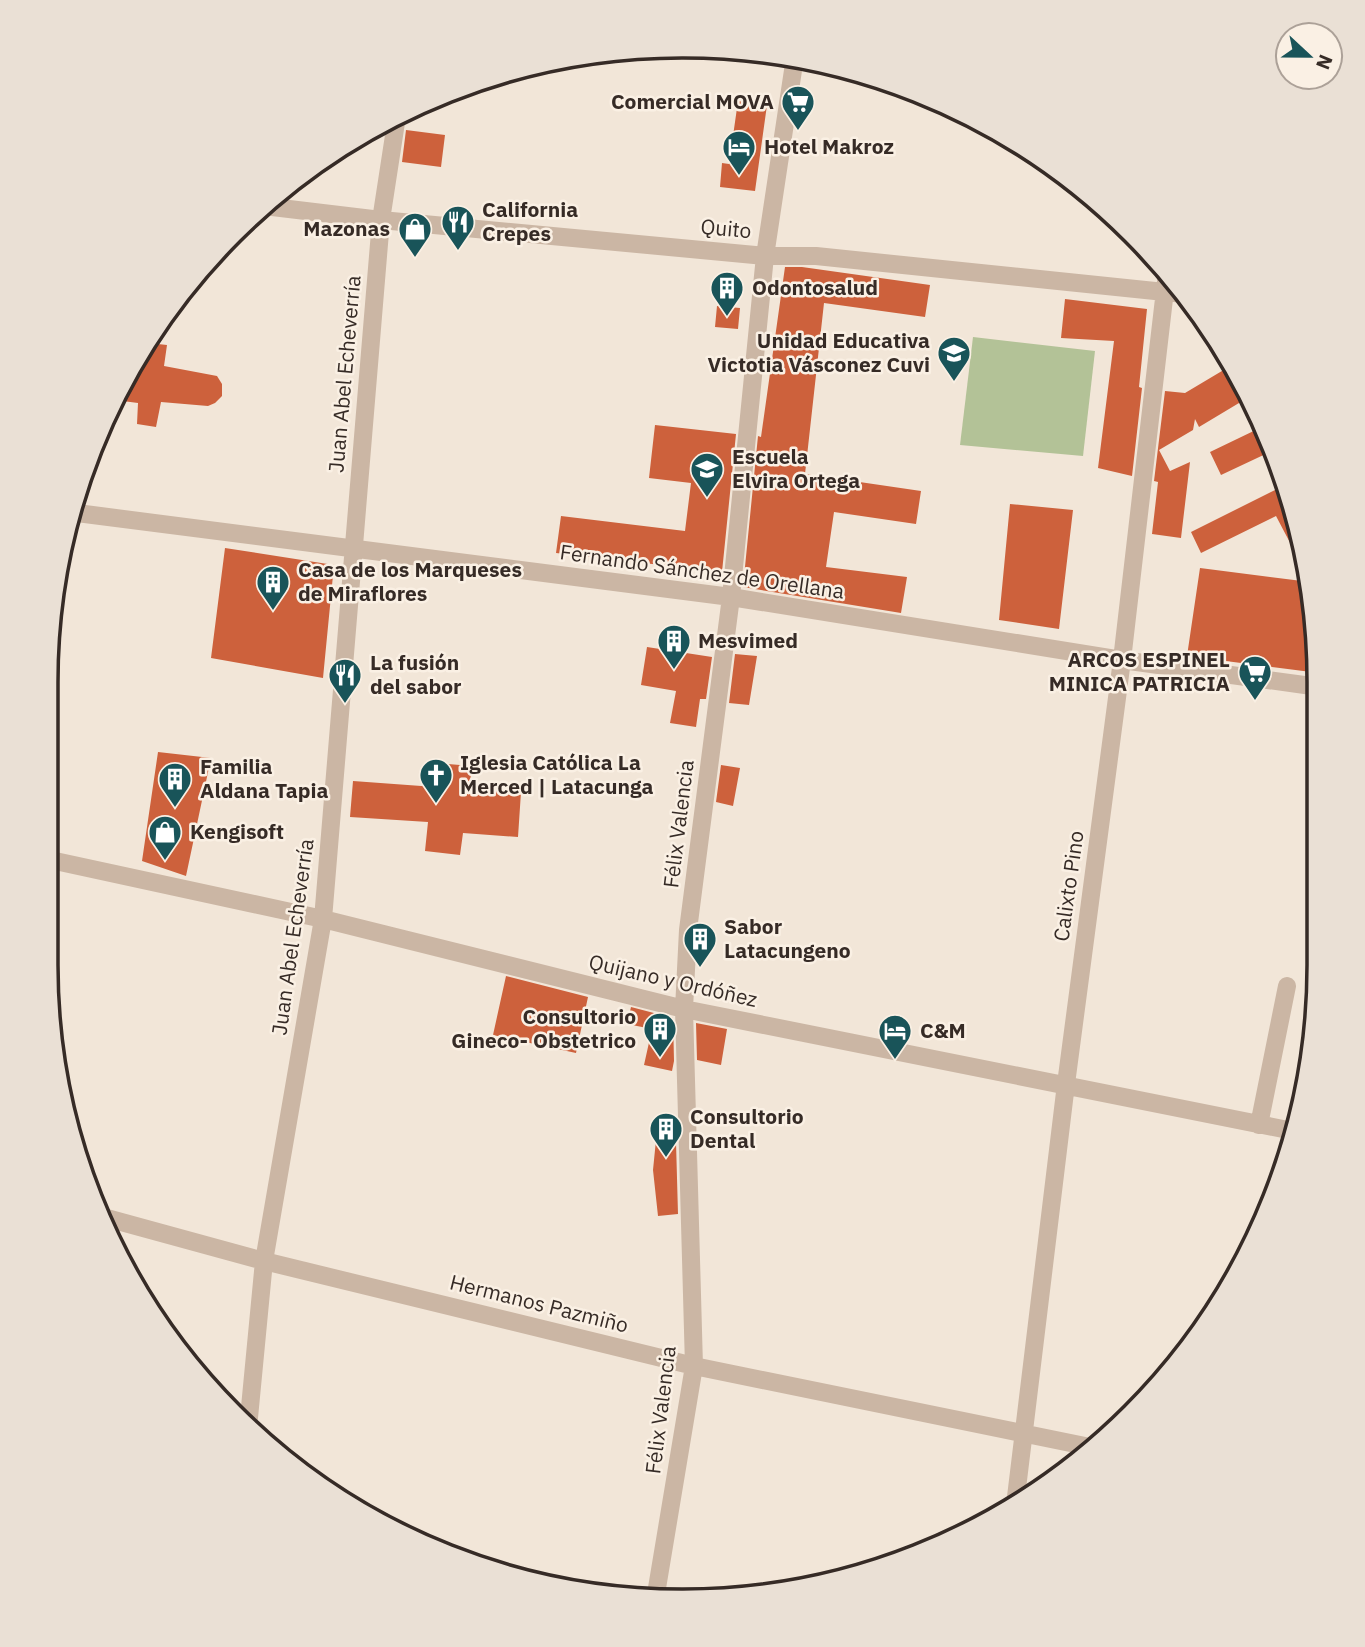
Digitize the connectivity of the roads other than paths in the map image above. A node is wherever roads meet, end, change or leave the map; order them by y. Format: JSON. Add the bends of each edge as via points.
{"nodes":[{"id":1,"x":793,"y":68,"type":"edge"},
{"id":2,"x":395,"y":128,"type":"edge"},
{"id":3,"x":277,"y":208,"type":"edge"},
{"id":4,"x":381,"y":220,"type":"junction"},
{"id":5,"x":765,"y":256,"type":"junction"},
{"id":6,"x":1161,"y":282,"type":"edge"},
{"id":7,"x":1165,"y":287,"type":"edge"},
{"id":8,"x":81,"y":514,"type":"edge"},
{"id":9,"x":353,"y":549,"type":"junction"},
{"id":10,"x":732,"y":597,"type":"junction"},
{"id":11,"x":1122,"y":660,"type":"junction"},
{"id":12,"x":1307,"y":685,"type":"edge"},
{"id":13,"x":58,"y":862,"type":"edge"},
{"id":14,"x":323,"y":919,"type":"junction"},
{"id":15,"x":1287,"y":986,"type":"dead end"},
{"id":16,"x":684,"y":1009,"type":"junction"},
{"id":17,"x":1066,"y":1084,"type":"junction"},
{"id":18,"x":1259,"y":1125,"type":"junction"},
{"id":19,"x":1285,"y":1130,"type":"edge"},
{"id":20,"x":112,"y":1219,"type":"edge"},
{"id":21,"x":264,"y":1261,"type":"junction"},
{"id":22,"x":694,"y":1366,"type":"junction"},
{"id":23,"x":249,"y":1414,"type":"edge"},
{"id":24,"x":1025,"y":1434,"type":"junction"},
{"id":25,"x":1081,"y":1445,"type":"edge"},
{"id":26,"x":1017,"y":1492,"type":"edge"},
{"id":27,"x":657,"y":1588,"type":"edge"}],
"edges":[{"from":1,"to":5,"type":"street","name":"Félix Valencia"},
{"from":2,"to":4,"type":"street","name":"Juan Abel Echeverría"},
{"from":3,"to":4,"type":"street","name":"Quito"},
{"from":4,"to":5,"type":"street","name":"Quito"},
{"from":4,"to":9,"type":"street","name":"Juan Abel Echeverría"},
{"from":5,"to":6,"type":"street","name":"Quito"},
{"from":5,"to":10,"type":"street","name":"Félix Valencia"},
{"from":7,"to":11,"type":"street","name":"Calixto Pino"},
{"from":8,"to":9,"type":"street","name":"Fernando Sánchez de Orellana"},
{"from":9,"to":10,"type":"street","name":"Fernando Sánchez de Orellana"},
{"from":9,"to":14,"type":"street","name":"Juan Abel Echeverría"},
{"from":10,"to":11,"type":"street","name":"Fernando Sánchez de Orellana"},
{"from":10,"to":16,"type":"street","name":"Félix Valencia","via":[[688,930]]},
{"from":11,"to":12,"type":"street","name":"Fernando Sánchez de Orellana"},
{"from":11,"to":17,"type":"street","name":"Calixto Pino"},
{"from":13,"to":14,"type":"street","name":"Quijano y Ordóñez"},
{"from":14,"to":16,"type":"street","name":"Quijano y Ordóñez"},
{"from":14,"to":21,"type":"street","name":"Juan Abel Echeverría"},
{"from":15,"to":18,"type":"street"},
{"from":16,"to":17,"type":"street","name":"Quijano y Ordóñez"},
{"from":16,"to":22,"type":"street","name":"Félix Valencia"},
{"from":17,"to":18,"type":"street","name":"Quijano y Ordóñez"},
{"from":17,"to":24,"type":"street","name":"Calixto Pino"},
{"from":18,"to":19,"type":"street","name":"Quijano y Ordóñez"},
{"from":20,"to":21,"type":"street","name":"Hermanos Pazmiño"},
{"from":21,"to":22,"type":"street","name":"Hermanos Pazmiño"},
{"from":21,"to":23,"type":"street","name":"Juan Abel Echeverría"},
{"from":22,"to":24,"type":"street","name":"Hermanos Pazmiño"},
{"from":22,"to":27,"type":"street","name":"Félix Valencia"},
{"from":24,"to":25,"type":"street","name":"Hermanos Pazmiño"},
{"from":24,"to":26,"type":"street","name":"Calixto Pino"}]}
